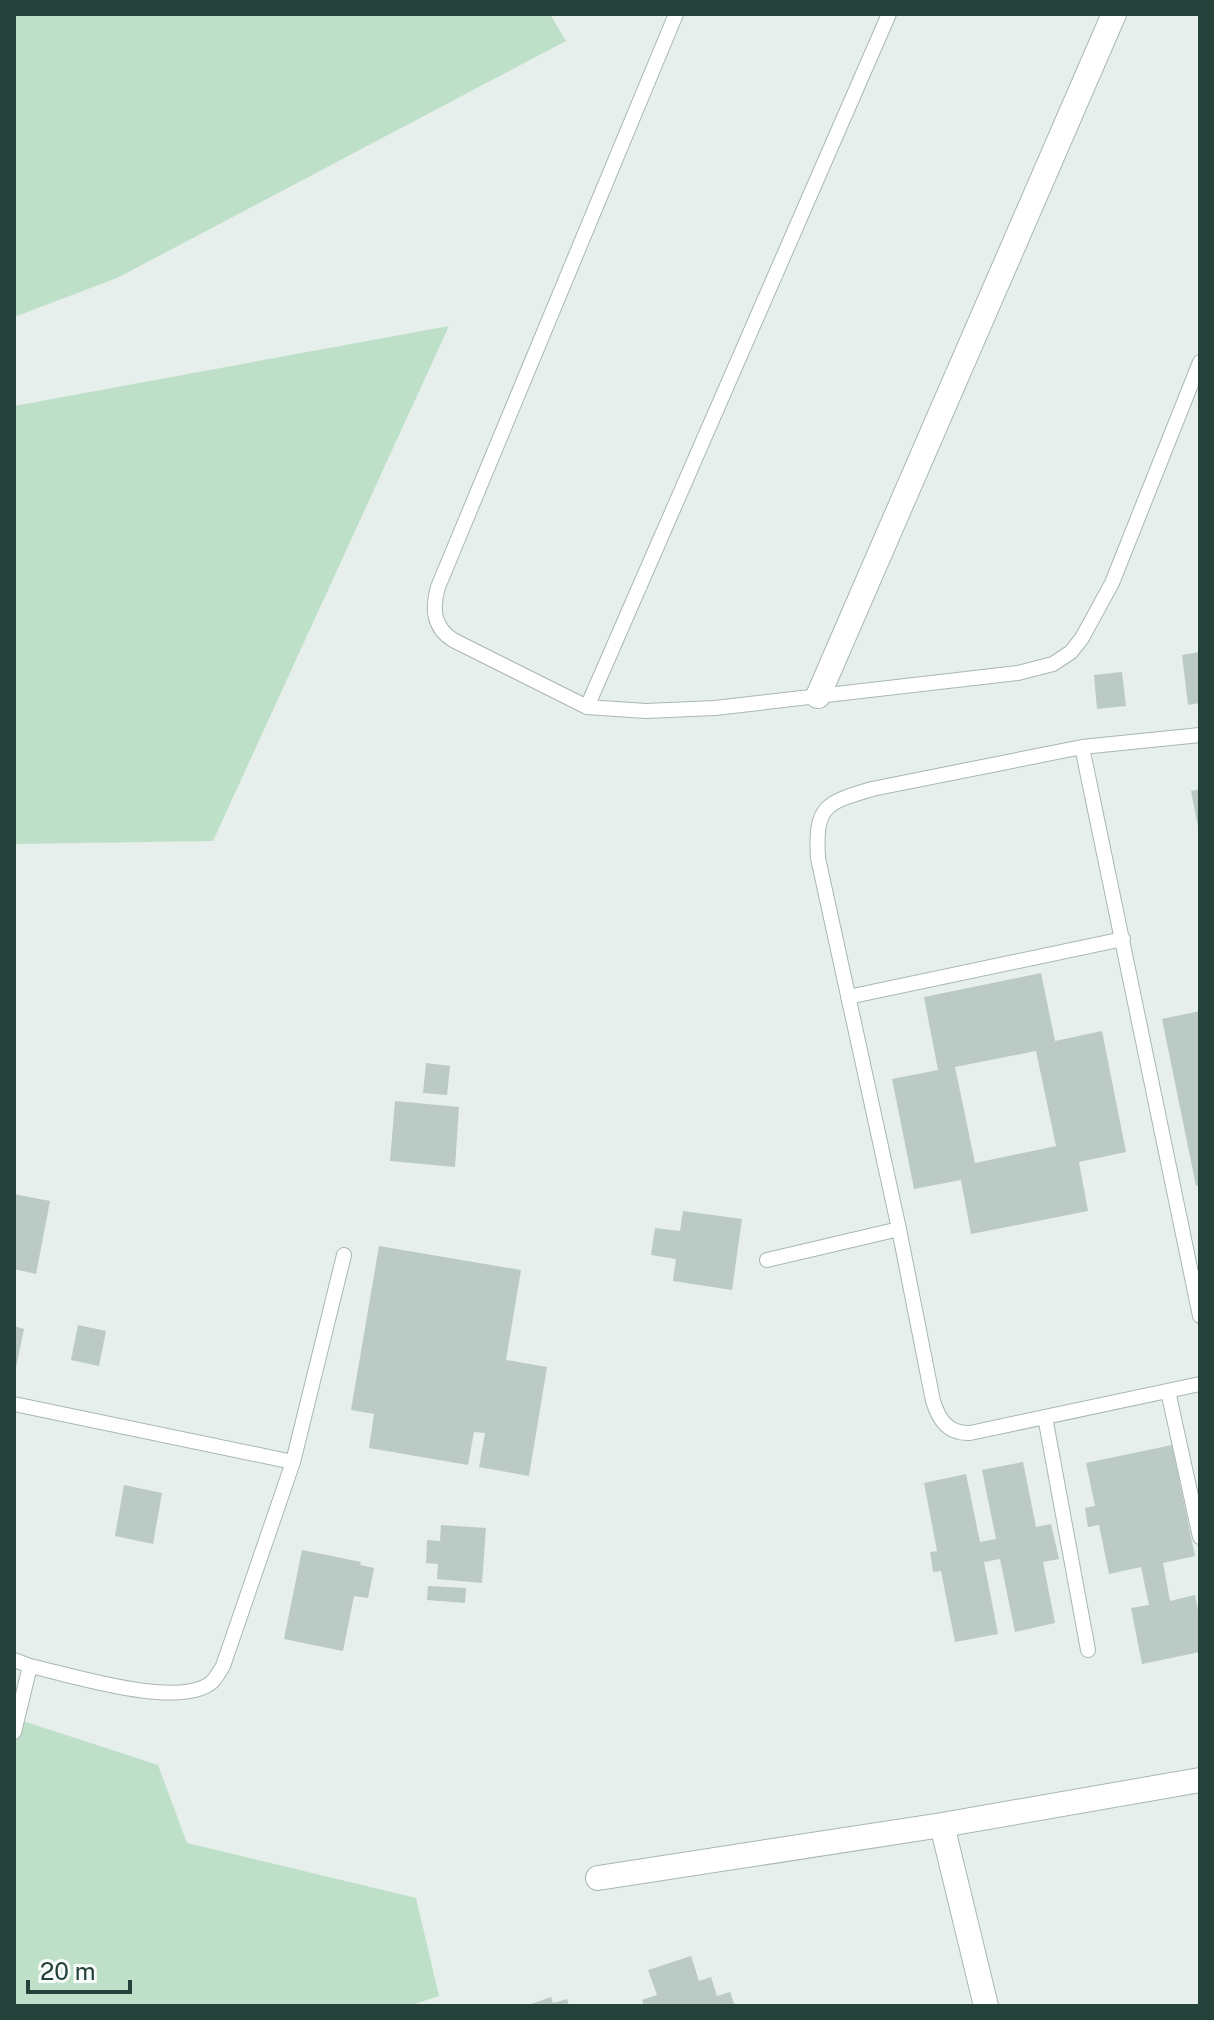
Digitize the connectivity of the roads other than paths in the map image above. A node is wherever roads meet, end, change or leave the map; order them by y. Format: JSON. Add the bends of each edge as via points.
{"nodes":[{"id":1,"x":676,"y":14,"type":"edge"},
{"id":2,"x":889,"y":14,"type":"edge"},
{"id":3,"x":1114,"y":14,"type":"edge"},
{"id":4,"x":1200,"y":362,"type":"edge"},
{"id":5,"x":818,"y":696,"type":"junction"},
{"id":6,"x":587,"y":707,"type":"junction"},
{"id":7,"x":1200,"y":735,"type":"edge"},
{"id":8,"x":1082,"y":747,"type":"junction"},
{"id":9,"x":1123,"y":939,"type":"junction"},
{"id":10,"x":848,"y":997,"type":"junction"},
{"id":11,"x":899,"y":1229,"type":"junction"},
{"id":12,"x":344,"y":1255,"type":"dead end"},
{"id":13,"x":767,"y":1260,"type":"dead end"},
{"id":14,"x":1200,"y":1316,"type":"edge"},
{"id":15,"x":1200,"y":1384,"type":"edge"},
{"id":16,"x":1168,"y":1391,"type":"junction"},
{"id":17,"x":14,"y":1404,"type":"edge"},
{"id":18,"x":1045,"y":1417,"type":"junction"},
{"id":19,"x":293,"y":1462,"type":"junction"},
{"id":20,"x":1200,"y":1537,"type":"edge"},
{"id":21,"x":1088,"y":1650,"type":"dead end"},
{"id":22,"x":14,"y":1660,"type":"edge"},
{"id":23,"x":30,"y":1666,"type":"junction"},
{"id":24,"x":14,"y":1732,"type":"edge"},
{"id":25,"x":1200,"y":1780,"type":"edge"},
{"id":26,"x":942,"y":1825,"type":"junction"},
{"id":27,"x":598,"y":1878,"type":"dead end"},
{"id":28,"x":986,"y":2006,"type":"edge"}],
"edges":[{"from":1,"to":6,"type":"lane","via":[[434,603],[443,634]]},
{"from":2,"to":6,"type":"lane"},
{"from":3,"to":5,"type":"street"},
{"from":4,"to":5,"type":"lane","via":[[1112,583],[1071,652],[1053,664],[1018,673]]},
{"from":5,"to":6,"type":"lane","via":[[715,708]]},
{"from":7,"to":8,"type":"lane"},
{"from":8,"to":9,"type":"lane"},
{"from":8,"to":10,"type":"lane","via":[[872,789],[824,809],[816,829],[818,858]]},
{"from":9,"to":10,"type":"lane"},
{"from":9,"to":14,"type":"lane"},
{"from":10,"to":11,"type":"lane"},
{"from":11,"to":13,"type":"lane"},
{"from":11,"to":18,"type":"lane","via":[[933,1401],[942,1422],[970,1433]]},
{"from":12,"to":19,"type":"lane"},
{"from":15,"to":16,"type":"lane"},
{"from":16,"to":18,"type":"lane"},
{"from":16,"to":20,"type":"lane"},
{"from":17,"to":19,"type":"lane"},
{"from":18,"to":21,"type":"lane"},
{"from":19,"to":23,"type":"lane","via":[[213,1682],[166,1694]]},
{"from":22,"to":23,"type":"lane"},
{"from":23,"to":24,"type":"lane"},
{"from":25,"to":26,"type":"street"},
{"from":26,"to":27,"type":"street"},
{"from":26,"to":28,"type":"street"}]}
